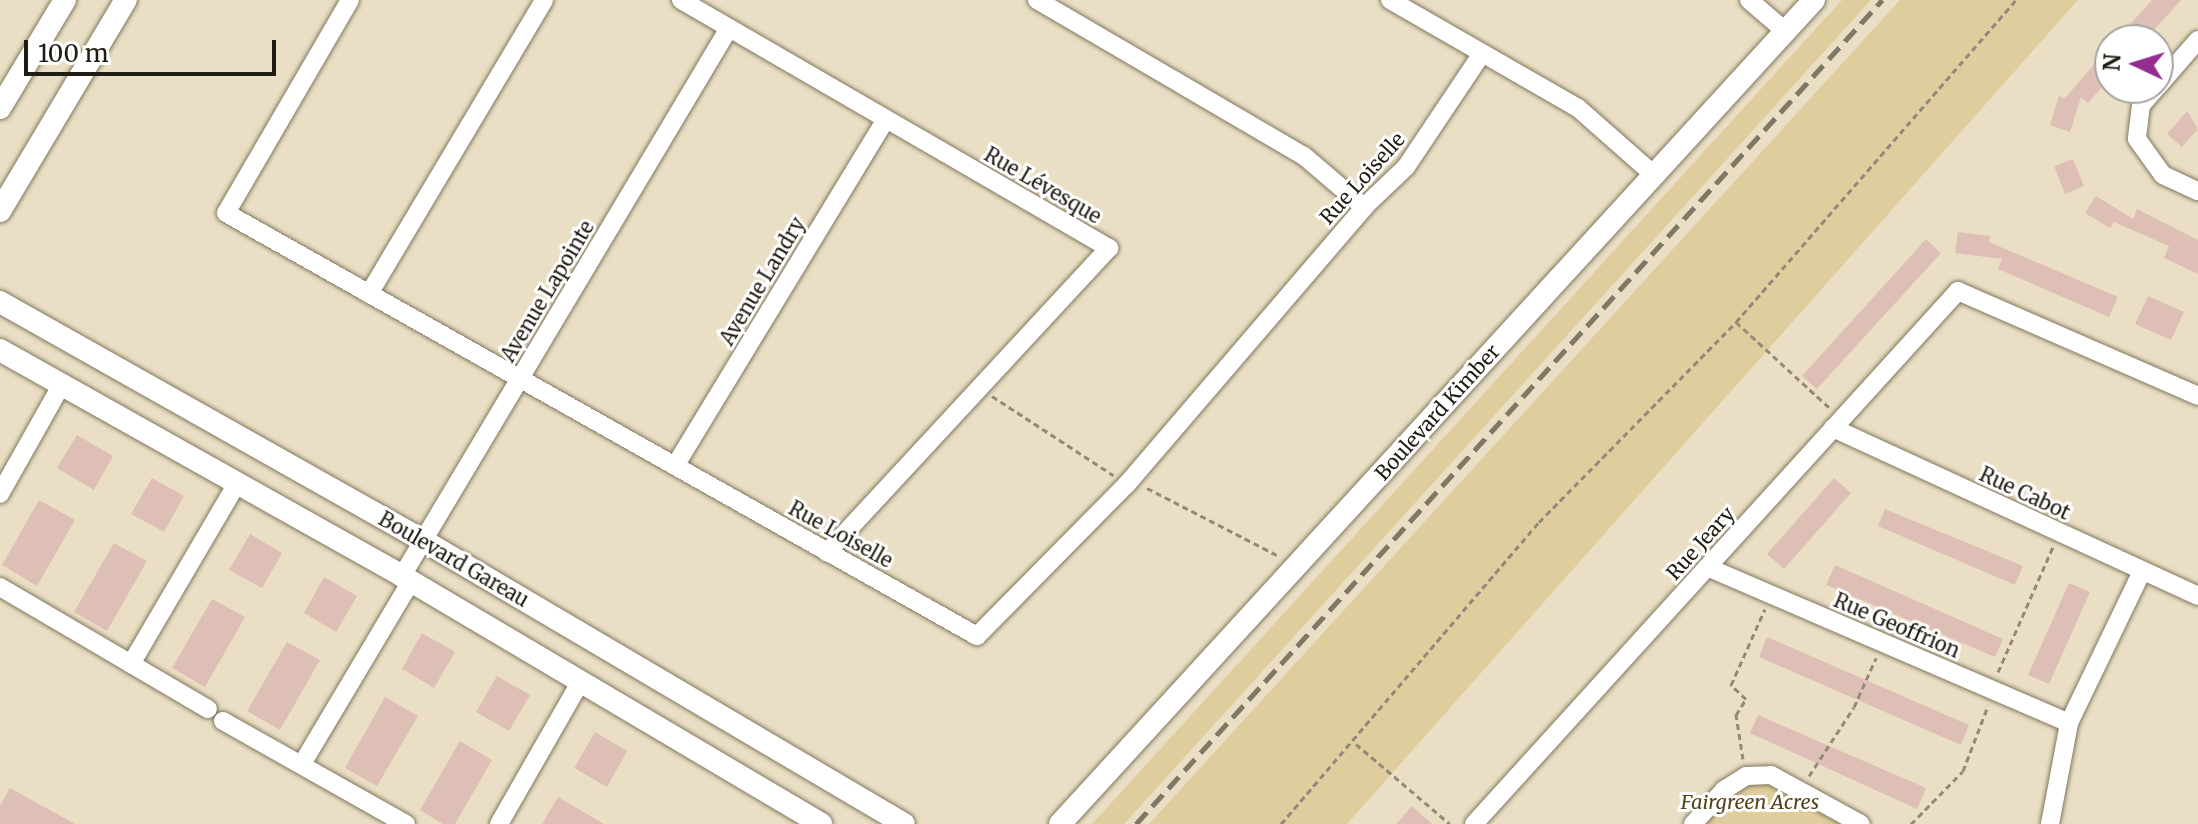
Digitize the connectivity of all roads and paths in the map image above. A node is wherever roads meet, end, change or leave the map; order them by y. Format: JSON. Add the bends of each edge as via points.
{"nodes":[{"id":1,"x":65,"y":0,"type":"edge"},
{"id":2,"x":126,"y":0,"type":"edge"},
{"id":3,"x":350,"y":0,"type":"edge"},
{"id":4,"x":544,"y":0,"type":"edge"},
{"id":5,"x":681,"y":0,"type":"edge"},
{"id":6,"x":1037,"y":0,"type":"edge"},
{"id":7,"x":1390,"y":0,"type":"edge"},
{"id":8,"x":1749,"y":0,"type":"edge"},
{"id":9,"x":1814,"y":0,"type":"edge"},
{"id":10,"x":2016,"y":0,"type":"edge"},
{"id":11,"x":729,"y":28,"type":"junction"},
{"id":12,"x":1785,"y":31,"type":"junction"},
{"id":13,"x":2198,"y":40,"type":"edge"},
{"id":14,"x":1481,"y":55,"type":"junction"},
{"id":15,"x":2174,"y":68,"type":"edge"},
{"id":16,"x":2142,"y":104,"type":"edge"},
{"id":17,"x":0,"y":108,"type":"edge"},
{"id":18,"x":886,"y":119,"type":"junction"},
{"id":19,"x":1654,"y":175,"type":"junction"},
{"id":20,"x":2198,"y":191,"type":"edge"},
{"id":21,"x":1364,"y":207,"type":"junction"},
{"id":22,"x":0,"y":211,"type":"edge"},
{"id":23,"x":369,"y":294,"type":"junction"},
{"id":24,"x":0,"y":302,"type":"edge"},
{"id":25,"x":1736,"y":322,"type":"junction"},
{"id":26,"x":0,"y":350,"type":"edge"},
{"id":27,"x":519,"y":381,"type":"junction"},
{"id":28,"x":62,"y":384,"type":"junction"},
{"id":29,"x":979,"y":388,"type":"junction"},
{"id":30,"x":2198,"y":396,"type":"edge"},
{"id":31,"x":1838,"y":423,"type":"junction"},
{"id":32,"x":675,"y":466,"type":"junction"},
{"id":33,"x":1129,"y":482,"type":"junction"},
{"id":34,"x":237,"y":483,"type":"junction"},
{"id":35,"x":0,"y":494,"type":"edge"},
{"id":36,"x":2059,"y":533,"type":"junction"},
{"id":37,"x":424,"y":541,"type":"junction"},
{"id":38,"x":827,"y":552,"type":"junction"},
{"id":39,"x":1297,"y":566,"type":"junction"},
{"id":40,"x":1707,"y":567,"type":"junction"},
{"id":41,"x":2142,"y":571,"type":"junction"},
{"id":42,"x":407,"y":579,"type":"junction"},
{"id":43,"x":0,"y":587,"type":"edge"},
{"id":44,"x":1772,"y":595,"type":"junction"},
{"id":45,"x":2198,"y":596,"type":"edge"},
{"id":46,"x":1883,"y":642,"type":"junction"},
{"id":47,"x":131,"y":664,"type":"junction"},
{"id":48,"x":581,"y":681,"type":"junction"},
{"id":49,"x":1994,"y":690,"type":"junction"},
{"id":50,"x":2069,"y":723,"type":"junction"},
{"id":51,"x":1356,"y":744,"type":"junction"},
{"id":52,"x":302,"y":764,"type":"junction"},
{"id":53,"x":1746,"y":776,"type":"junction"},
{"id":54,"x":1801,"y":790,"type":"junction"},
{"id":55,"x":406,"y":824,"type":"edge"},
{"id":56,"x":499,"y":824,"type":"edge"},
{"id":57,"x":821,"y":824,"type":"edge"},
{"id":58,"x":904,"y":824,"type":"edge"},
{"id":59,"x":1060,"y":824,"type":"edge"},
{"id":60,"x":1281,"y":824,"type":"edge"},
{"id":61,"x":1450,"y":824,"type":"edge"},
{"id":62,"x":1474,"y":824,"type":"edge"},
{"id":63,"x":1693,"y":824,"type":"edge"},
{"id":64,"x":1861,"y":824,"type":"edge"},
{"id":65,"x":1911,"y":824,"type":"edge"},
{"id":66,"x":2050,"y":824,"type":"edge"}],
"edges":[{"from":1,"to":17,"type":"street"},
{"from":2,"to":22,"type":"street"},
{"from":3,"to":23,"type":"street","name":"Rue Loiselle","via":[[226,213]]},
{"from":4,"to":23,"type":"street"},
{"from":5,"to":11,"type":"street","name":"Rue Lévesque"},
{"from":6,"to":21,"type":"street","via":[[1304,156]]},
{"from":7,"to":14,"type":"street"},
{"from":8,"to":12,"type":"street"},
{"from":9,"to":12,"type":"street","name":"Boulevard Kimber"},
{"from":10,"to":25,"type":"path"},
{"from":11,"to":18,"type":"street","name":"Rue Lévesque"},
{"from":11,"to":27,"type":"street","name":"Avenue Lapointe"},
{"from":12,"to":19,"type":"street","name":"Boulevard Kimber"},
{"from":13,"to":15,"type":"street"},
{"from":14,"to":19,"type":"street","via":[[1578,108]]},
{"from":14,"to":21,"type":"street","name":"Rue Loiselle","via":[[1406,167]]},
{"from":16,"to":20,"type":"street","via":[[2137,139],[2163,175]]},
{"from":18,"to":29,"type":"street","name":"Rue Lévesque","via":[[1109,248]]},
{"from":18,"to":32,"type":"street","name":"Avenue Landry"},
{"from":19,"to":39,"type":"street","name":"Boulevard Kimber"},
{"from":21,"to":33,"type":"street","name":"Rue Loiselle"},
{"from":23,"to":27,"type":"street","name":"Rue Loiselle"},
{"from":24,"to":37,"type":"street","name":"Boulevard Gareau"},
{"from":25,"to":31,"type":"path"},
{"from":25,"to":51,"type":"path","via":[[1539,522]]},
{"from":26,"to":28,"type":"street","name":"Boulevard Gareau"},
{"from":27,"to":32,"type":"street","name":"Rue Loiselle"},
{"from":27,"to":37,"type":"street","name":"Avenue Lapointe"},
{"from":28,"to":34,"type":"street","name":"Boulevard Gareau"},
{"from":28,"to":35,"type":"street"},
{"from":29,"to":33,"type":"path"},
{"from":29,"to":38,"type":"street","name":"Rue Lévesque"},
{"from":30,"to":31,"type":"street","name":"Rue Jeary","via":[[1958,291]]},
{"from":31,"to":36,"type":"street","name":"Rue Cabot"},
{"from":31,"to":40,"type":"street","name":"Rue Jeary"},
{"from":32,"to":38,"type":"street","name":"Rue Loiselle"},
{"from":33,"to":38,"type":"street","name":"Rue Loiselle","via":[[977,636]]},
{"from":33,"to":39,"type":"path"},
{"from":34,"to":42,"type":"street","name":"Boulevard Gareau"},
{"from":34,"to":47,"type":"street"},
{"from":36,"to":41,"type":"street","name":"Rue Cabot"},
{"from":36,"to":49,"type":"path"},
{"from":37,"to":42,"type":"street","name":"Avenue Lapointe"},
{"from":37,"to":58,"type":"street","name":"Boulevard Gareau"},
{"from":39,"to":59,"type":"street","name":"Boulevard Kimber"},
{"from":40,"to":44,"type":"street","name":"Rue Geoffrion"},
{"from":40,"to":62,"type":"street","name":"Rue Jeary"},
{"from":41,"to":45,"type":"street","name":"Rue Cabot"},
{"from":41,"to":50,"type":"street"},
{"from":42,"to":48,"type":"street","name":"Boulevard Gareau"},
{"from":42,"to":52,"type":"street","name":"Avenue Lapointe"},
{"from":43,"to":47,"type":"street"},
{"from":44,"to":46,"type":"street","name":"Rue Geoffrion"},
{"from":44,"to":53,"type":"path","via":[[1731,685],[1746,699],[1736,715]]},
{"from":46,"to":49,"type":"street","name":"Rue Geoffrion"},
{"from":46,"to":54,"type":"path","via":[[1854,707]]},
{"from":47,"to":52,"type":"street"},
{"from":48,"to":56,"type":"street"},
{"from":48,"to":57,"type":"street","name":"Boulevard Gareau"},
{"from":49,"to":50,"type":"street","name":"Rue Geoffrion"},
{"from":49,"to":65,"type":"path","via":[[1963,771]]},
{"from":50,"to":66,"type":"street"},
{"from":51,"to":60,"type":"path"},
{"from":51,"to":61,"type":"path"},
{"from":52,"to":55,"type":"street"},
{"from":53,"to":54,"type":"street","via":[[1771,775]]},
{"from":53,"to":63,"type":"street","via":[[1724,790]]},
{"from":54,"to":64,"type":"street"}]}
